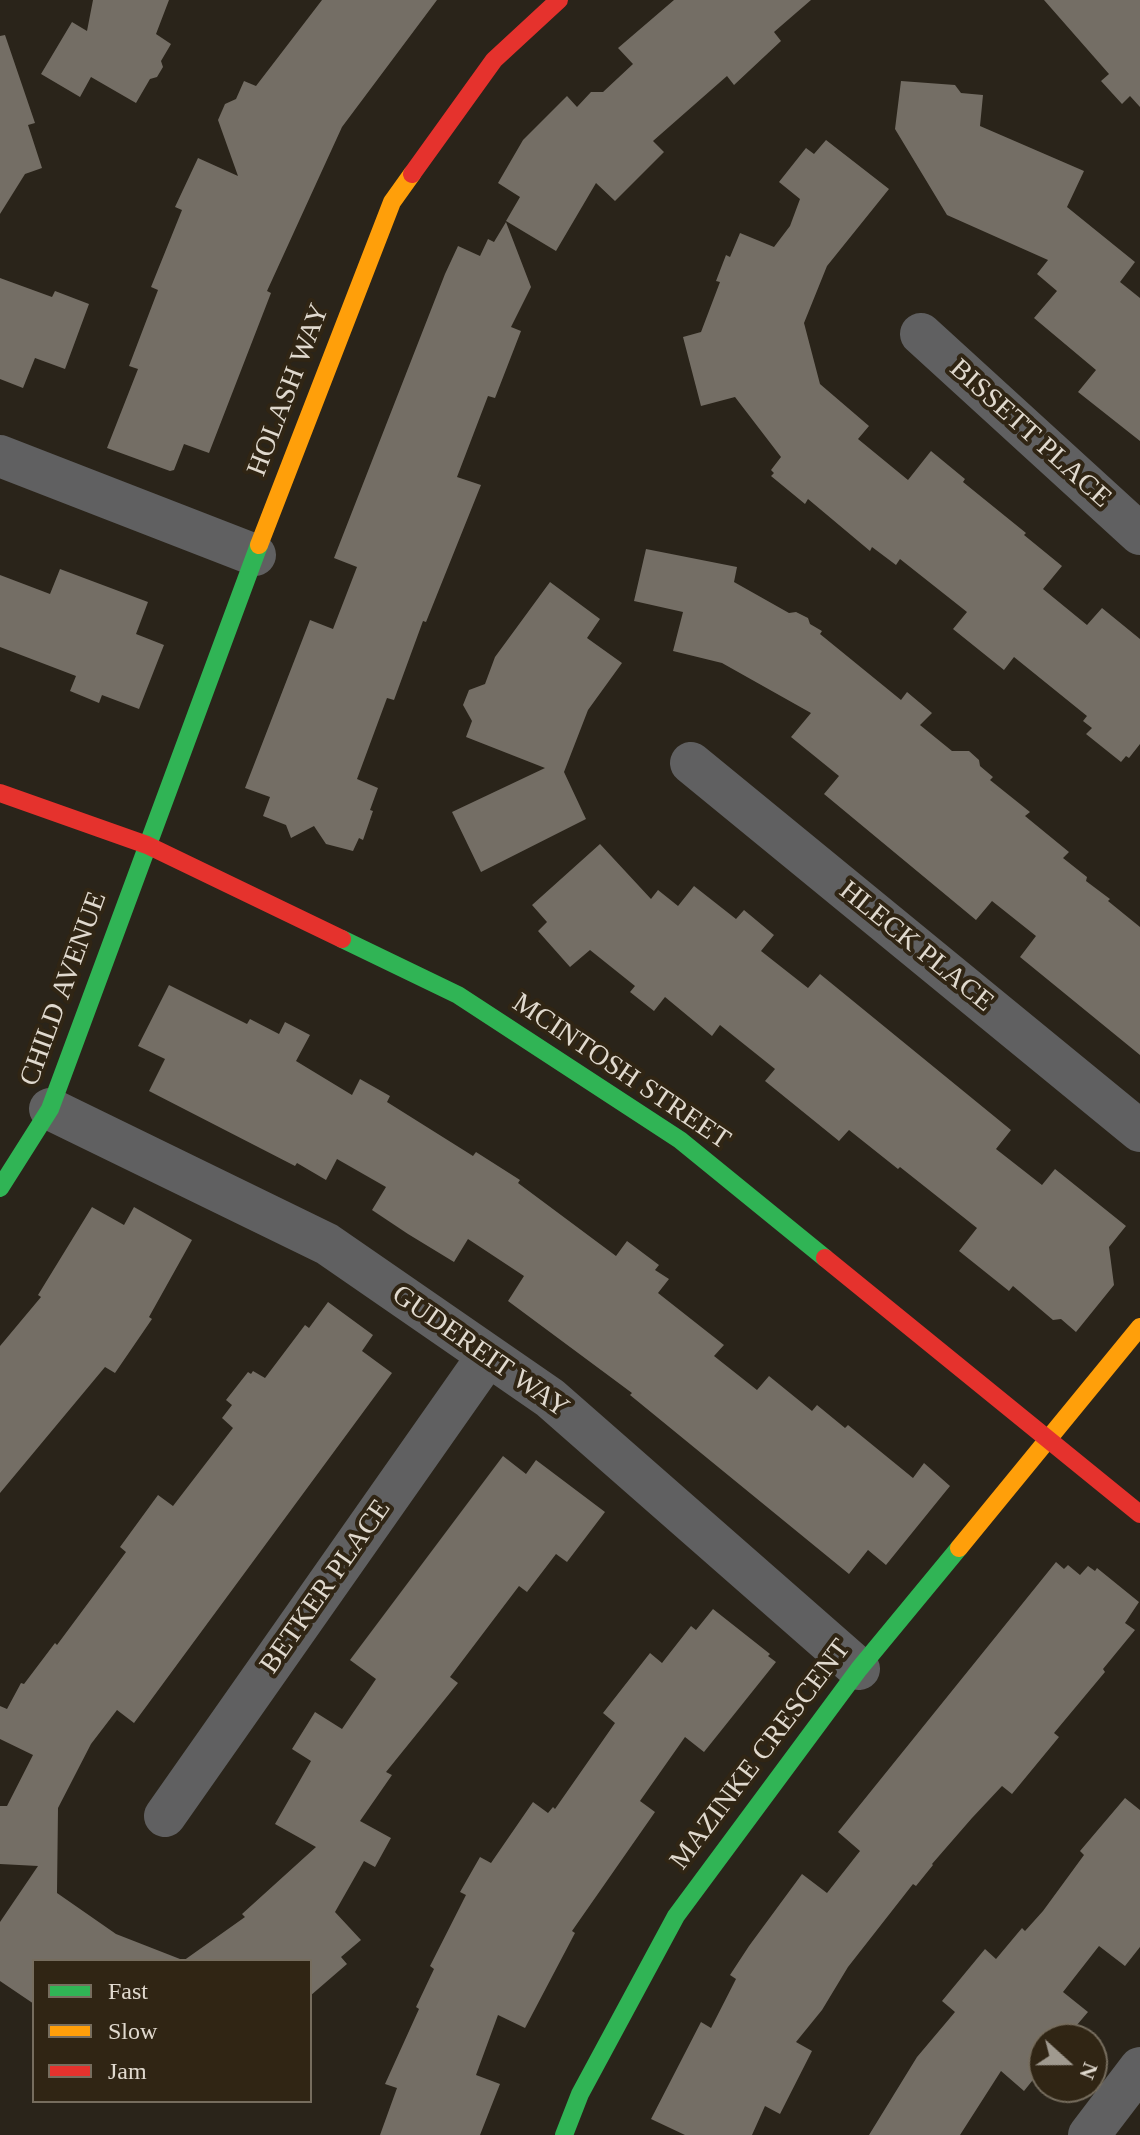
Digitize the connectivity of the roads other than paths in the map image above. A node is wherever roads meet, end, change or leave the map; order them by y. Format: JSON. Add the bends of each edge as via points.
{"nodes":[{"id":1,"x":559,"y":0,"type":"edge"},
{"id":2,"x":921,"y":334,"type":"dead end"},
{"id":3,"x":0,"y":456,"type":"edge"},
{"id":4,"x":1140,"y":534,"type":"edge"},
{"id":5,"x":255,"y":555,"type":"junction"},
{"id":6,"x":691,"y":763,"type":"dead end"},
{"id":7,"x":0,"y":793,"type":"edge"},
{"id":8,"x":147,"y":845,"type":"junction"},
{"id":9,"x":50,"y":1109,"type":"junction"},
{"id":10,"x":1140,"y":1131,"type":"edge"},
{"id":11,"x":0,"y":1188,"type":"edge"},
{"id":12,"x":1140,"y":1327,"type":"edge"},
{"id":13,"x":487,"y":1357,"type":"junction"},
{"id":14,"x":1048,"y":1438,"type":"junction"},
{"id":15,"x":1140,"y":1514,"type":"edge"},
{"id":16,"x":859,"y":1669,"type":"junction"},
{"id":17,"x":165,"y":1816,"type":"dead end"},
{"id":18,"x":1140,"y":2068,"type":"edge"},
{"id":19,"x":564,"y":2135,"type":"edge"},
{"id":20,"x":1089,"y":2135,"type":"edge"}],
"edges":[{"from":1,"to":5,"type":"street","name":"HOLASH WAY","via":[[494,60],[392,202]]},
{"from":2,"to":4,"type":"street","name":"BISSETT PLACE"},
{"from":3,"to":5,"type":"street"},
{"from":5,"to":8,"type":"street","name":"HOLASH WAY"},
{"from":6,"to":10,"type":"street","name":"HLECK PLACE"},
{"from":7,"to":8,"type":"street","name":"MCINTOSH STREET"},
{"from":8,"to":9,"type":"street","name":"CHILD AVENUE"},
{"from":8,"to":14,"type":"street","name":"MCINTOSH STREET","via":[[458,995],[667,1132]]},
{"from":9,"to":11,"type":"street","name":"CHILD AVENUE"},
{"from":9,"to":13,"type":"street","name":"GUDEREIT WAY","via":[[327,1244]]},
{"from":12,"to":14,"type":"street","name":"MAZINKE CRESCENT"},
{"from":13,"to":16,"type":"street","name":"GUDEREIT WAY","via":[[550,1398]]},
{"from":13,"to":17,"type":"street","name":"BETKER PLACE"},
{"from":14,"to":15,"type":"street","name":"MCINTOSH STREET"},
{"from":14,"to":16,"type":"street","name":"MAZINKE CRESCENT"},
{"from":16,"to":19,"type":"street","name":"MAZINKE CRESCENT","via":[[676,1916],[580,2094]]},
{"from":18,"to":20,"type":"street"}]}
